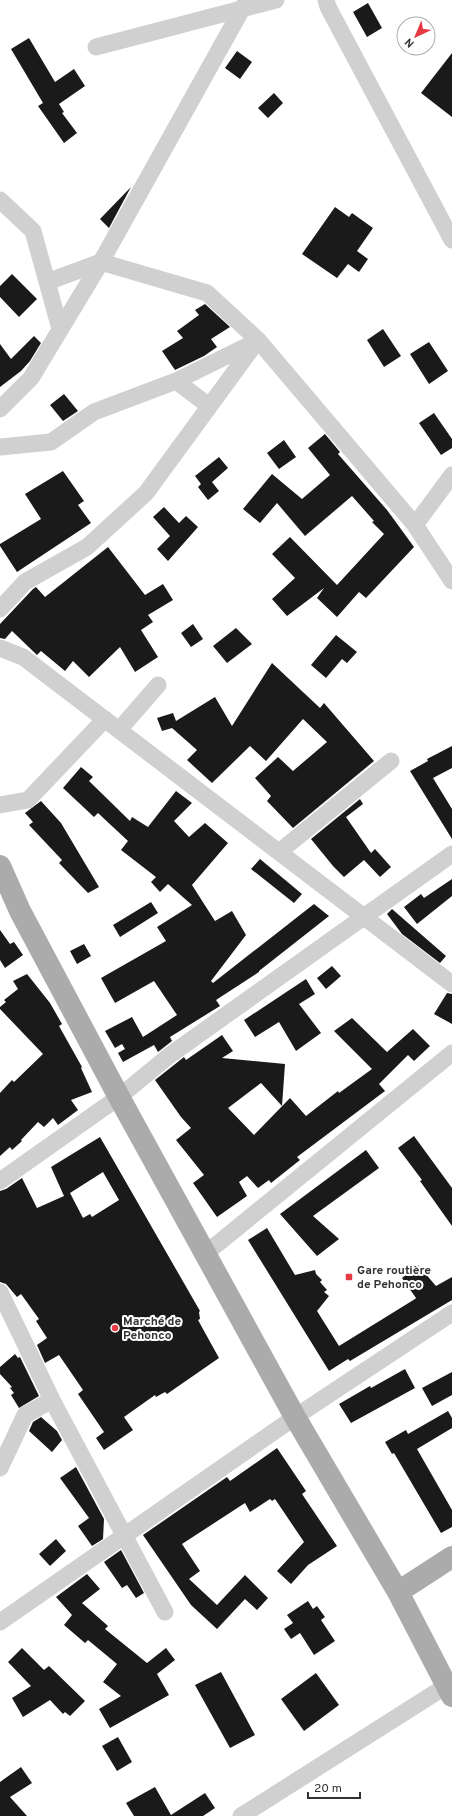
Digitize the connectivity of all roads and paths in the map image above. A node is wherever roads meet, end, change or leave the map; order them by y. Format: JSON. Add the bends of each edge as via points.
{"nodes":[{"id":1,"x":276,"y":0,"type":"edge"},
{"id":2,"x":326,"y":0,"type":"edge"},
{"id":3,"x":245,"y":4,"type":"edge"},
{"id":4,"x":96,"y":47,"type":"dead end"},
{"id":5,"x":0,"y":200,"type":"edge"},
{"id":6,"x":452,"y":240,"type":"edge"},
{"id":7,"x":101,"y":262,"type":"junction"},
{"id":8,"x":47,"y":282,"type":"junction"},
{"id":9,"x":60,"y":329,"type":"junction"},
{"id":10,"x":258,"y":340,"type":"junction"},
{"id":11,"x":176,"y":381,"type":"junction"},
{"id":12,"x":209,"y":406,"type":"junction"},
{"id":13,"x":0,"y":409,"type":"edge"},
{"id":14,"x":0,"y":447,"type":"edge"},
{"id":15,"x":452,"y":475,"type":"edge"},
{"id":16,"x":415,"y":525,"type":"junction"},
{"id":17,"x":452,"y":582,"type":"edge"},
{"id":18,"x":0,"y":609,"type":"edge"},
{"id":19,"x":0,"y":648,"type":"edge"},
{"id":20,"x":158,"y":685,"type":"dead end"},
{"id":21,"x":104,"y":719,"type":"junction"},
{"id":22,"x":119,"y":730,"type":"junction"},
{"id":23,"x":391,"y":760,"type":"dead end"},
{"id":24,"x":0,"y":805,"type":"edge"},
{"id":25,"x":279,"y":852,"type":"junction"},
{"id":26,"x":452,"y":854,"type":"edge"},
{"id":27,"x":0,"y":866,"type":"edge"},
{"id":28,"x":10,"y":911,"type":"edge"},
{"id":29,"x":364,"y":917,"type":"junction"},
{"id":30,"x":452,"y":984,"type":"edge"},
{"id":31,"x":452,"y":1053,"type":"edge"},
{"id":32,"x":119,"y":1097,"type":"junction"},
{"id":33,"x":0,"y":1181,"type":"edge"},
{"id":34,"x":205,"y":1254,"type":"junction"},
{"id":35,"x":0,"y":1292,"type":"edge"},
{"id":36,"x":452,"y":1313,"type":"edge"},
{"id":37,"x":52,"y":1400,"type":"junction"},
{"id":38,"x":295,"y":1417,"type":"junction"},
{"id":39,"x":0,"y":1468,"type":"edge"},
{"id":40,"x":124,"y":1536,"type":"junction"},
{"id":41,"x":452,"y":1557,"type":"edge"},
{"id":42,"x":398,"y":1592,"type":"junction"},
{"id":43,"x":165,"y":1612,"type":"dead end"},
{"id":44,"x":0,"y":1622,"type":"edge"},
{"id":45,"x":449,"y":1691,"type":"edge"},
{"id":46,"x":241,"y":1816,"type":"edge"}],
"edges":[{"from":1,"to":3,"type":"street"},
{"from":2,"to":6,"type":"street"},
{"from":3,"to":4,"type":"street"},
{"from":3,"to":7,"type":"street"},
{"from":5,"to":8,"type":"street","via":[[33,231]]},
{"from":7,"to":8,"type":"street"},
{"from":7,"to":9,"type":"street"},
{"from":7,"to":10,"type":"street","via":[[207,293]]},
{"from":8,"to":9,"type":"street"},
{"from":9,"to":13,"type":"street","via":[[31,378]]},
{"from":10,"to":11,"type":"street"},
{"from":10,"to":12,"type":"street"},
{"from":10,"to":16,"type":"street"},
{"from":11,"to":12,"type":"street"},
{"from":11,"to":14,"type":"street","via":[[94,412],[51,442]]},
{"from":12,"to":18,"type":"street","via":[[146,493],[87,547],[25,582]]},
{"from":15,"to":16,"type":"street"},
{"from":16,"to":17,"type":"street"},
{"from":19,"to":21,"type":"street","via":[[23,657]]},
{"from":20,"to":22,"type":"street"},
{"from":21,"to":22,"type":"street"},
{"from":21,"to":24,"type":"street","via":[[28,800]]},
{"from":22,"to":25,"type":"street"},
{"from":23,"to":25,"type":"street"},
{"from":25,"to":29,"type":"street"},
{"from":26,"to":29,"type":"street"},
{"from":27,"to":28,"type":"main road"},
{"from":28,"to":32,"type":"main road"},
{"from":29,"to":30,"type":"street"},
{"from":29,"to":32,"type":"street","via":[[170,1055]]},
{"from":31,"to":34,"type":"street"},
{"from":32,"to":33,"type":"street"},
{"from":32,"to":34,"type":"main road"},
{"from":34,"to":38,"type":"main road"},
{"from":35,"to":37,"type":"street"},
{"from":36,"to":38,"type":"street"},
{"from":37,"to":39,"type":"street","via":[[25,1415]]},
{"from":37,"to":40,"type":"street"},
{"from":38,"to":40,"type":"street"},
{"from":38,"to":42,"type":"main road"},
{"from":40,"to":43,"type":"street"},
{"from":40,"to":44,"type":"street"},
{"from":41,"to":42,"type":"main road"},
{"from":42,"to":45,"type":"main road"},
{"from":45,"to":46,"type":"street"}]}
